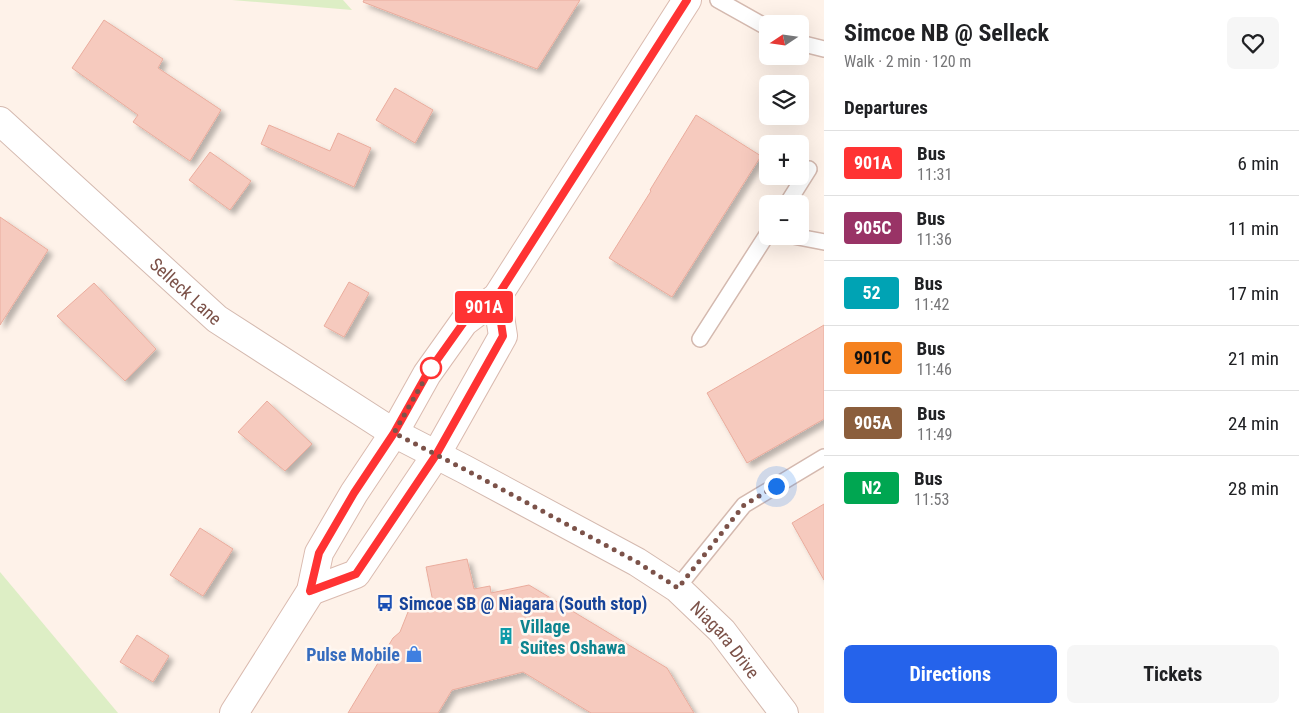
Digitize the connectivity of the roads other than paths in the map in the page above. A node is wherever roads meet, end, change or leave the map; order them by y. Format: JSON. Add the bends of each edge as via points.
{"nodes":[{"id":1,"x":686,"y":0,"type":"edge"},
{"id":2,"x":718,"y":0,"type":"edge"},
{"id":3,"x":759,"y":23,"type":"edge"},
{"id":4,"x":809,"y":45,"type":"edge"},
{"id":5,"x":824,"y":49,"type":"edge"},
{"id":6,"x":0,"y":121,"type":"edge"},
{"id":7,"x":809,"y":239,"type":"edge"},
{"id":8,"x":824,"y":242,"type":"edge"},
{"id":9,"x":760,"y":245,"type":"edge"},
{"id":10,"x":497,"y":297,"type":"junction"},
{"id":11,"x":700,"y":339,"type":"dead end"},
{"id":12,"x":394,"y":433,"type":"junction"},
{"id":13,"x":436,"y":455,"type":"junction"},
{"id":14,"x":824,"y":457,"type":"edge"},
{"id":15,"x":678,"y":588,"type":"junction"},
{"id":16,"x":310,"y":591,"type":"junction"},
{"id":17,"x":234,"y":713,"type":"edge"},
{"id":18,"x":784,"y":713,"type":"edge"}],
"edges":[{"from":1,"to":10,"type":"main road"},
{"from":2,"to":3,"type":"lane"},
{"from":4,"to":5,"type":"lane"},
{"from":6,"to":12,"type":"main road","name":"Selleck Lane","via":[[217,319]]},
{"from":7,"to":8,"type":"lane"},
{"from":9,"to":11,"type":"lane"},
{"from":10,"to":12,"type":"main road","via":[[464,322],[427,374]]},
{"from":10,"to":13,"type":"main road","via":[[503,336]]},
{"from":12,"to":13,"type":"main road","name":"Niagara Drive"},
{"from":12,"to":16,"type":"main road","via":[[319,553]]},
{"from":13,"to":15,"type":"main road","name":"Niagara Drive","via":[[637,562]]},
{"from":13,"to":16,"type":"main road","via":[[356,574]]},
{"from":14,"to":15,"type":"lane","via":[[744,505]]},
{"from":15,"to":18,"type":"main road","name":"Niagara Drive","via":[[722,631]]},
{"from":16,"to":17,"type":"main road"}]}
